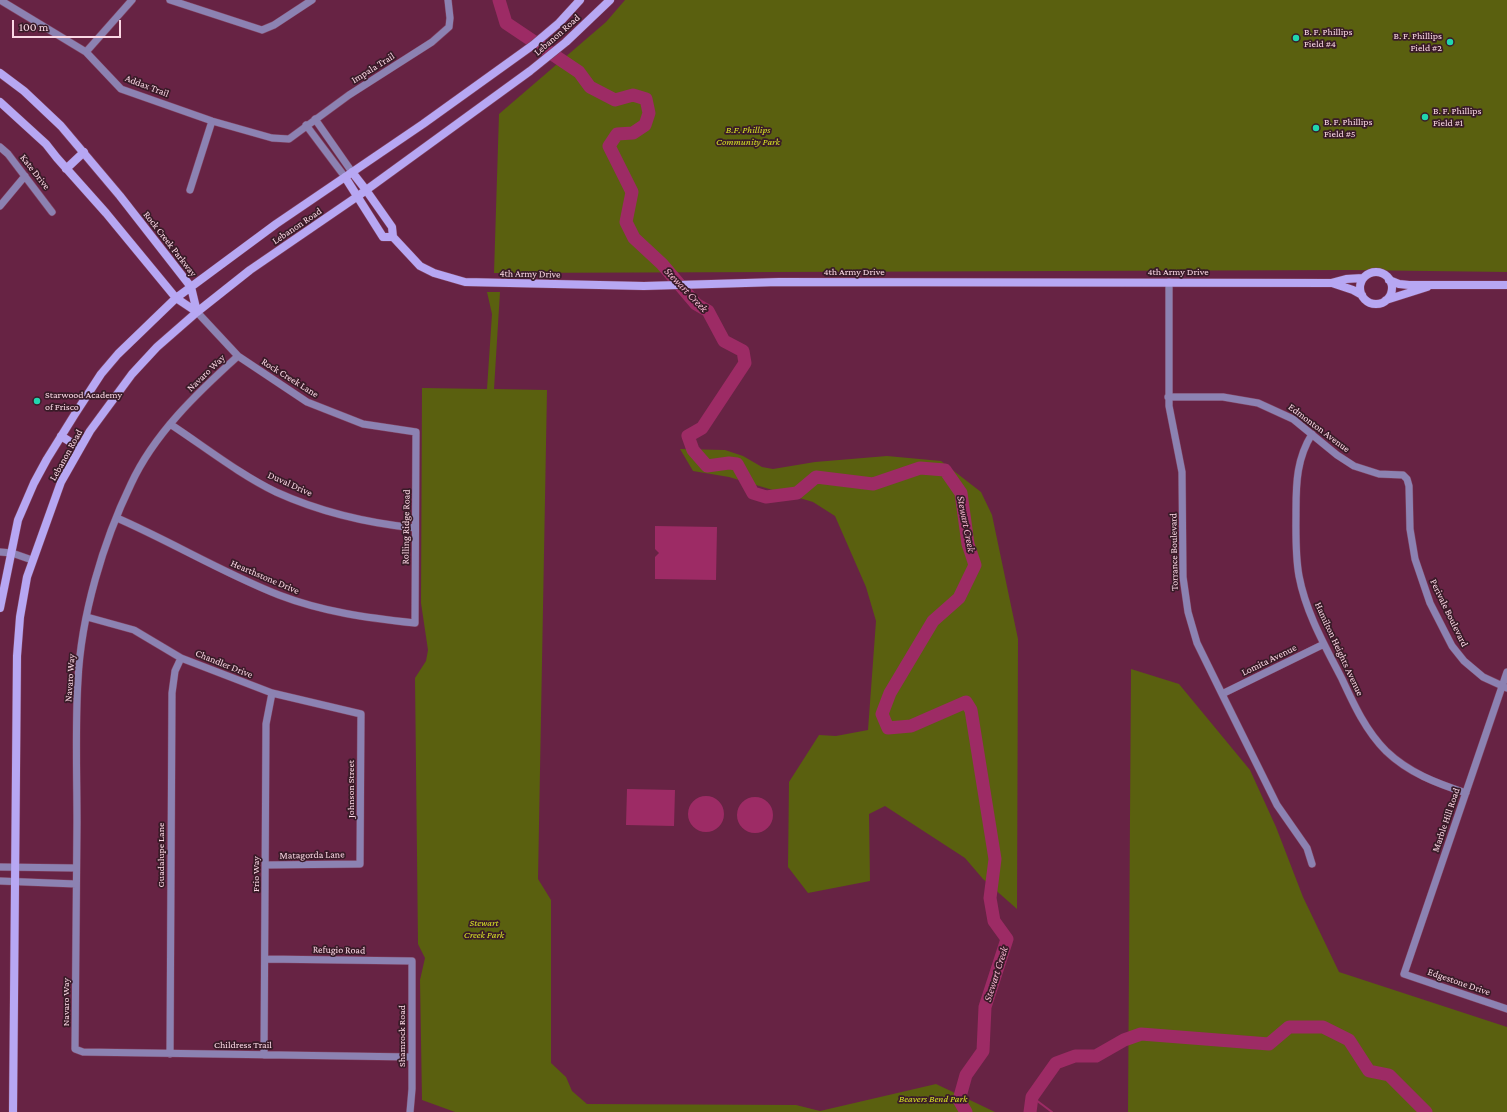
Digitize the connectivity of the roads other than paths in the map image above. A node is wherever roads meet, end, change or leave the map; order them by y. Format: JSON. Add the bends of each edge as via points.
{"nodes":[{"id":1,"x":0,"y":0,"type":"edge"},
{"id":2,"x":132,"y":0,"type":"edge"},
{"id":3,"x":170,"y":0,"type":"edge"},
{"id":4,"x":312,"y":0,"type":"edge"},
{"id":5,"x":448,"y":0,"type":"edge"},
{"id":6,"x":580,"y":0,"type":"edge"},
{"id":7,"x":610,"y":0,"type":"edge"},
{"id":8,"x":86,"y":52,"type":"junction"},
{"id":9,"x":0,"y":73,"type":"edge"},
{"id":10,"x":0,"y":102,"type":"edge"},
{"id":11,"x":315,"y":119,"type":"junction"},
{"id":12,"x":212,"y":121,"type":"junction"},
{"id":13,"x":306,"y":125,"type":"junction"},
{"id":14,"x":0,"y":147,"type":"edge"},
{"id":15,"x":84,"y":152,"type":"junction"},
{"id":16,"x":66,"y":169,"type":"junction"},
{"id":17,"x":348,"y":175,"type":"junction"},
{"id":18,"x":25,"y":176,"type":"junction"},
{"id":19,"x":190,"y":190,"type":"dead end"},
{"id":20,"x":366,"y":190,"type":"junction"},
{"id":21,"x":358,"y":196,"type":"junction"},
{"id":22,"x":0,"y":206,"type":"edge"},
{"id":23,"x":52,"y":212,"type":"dead end"},
{"id":24,"x":393,"y":237,"type":"junction"},
{"id":25,"x":1363,"y":278,"type":"junction"},
{"id":26,"x":1389,"y":280,"type":"junction"},
{"id":27,"x":1169,"y":282,"type":"junction"},
{"id":28,"x":1331,"y":283,"type":"junction"},
{"id":29,"x":1432,"y":285,"type":"junction"},
{"id":30,"x":1507,"y":285,"type":"edge"},
{"id":31,"x":191,"y":287,"type":"junction"},
{"id":32,"x":1362,"y":295,"type":"junction"},
{"id":33,"x":176,"y":298,"type":"junction"},
{"id":34,"x":1386,"y":300,"type":"junction"},
{"id":35,"x":197,"y":312,"type":"junction"},
{"id":36,"x":238,"y":356,"type":"junction"},
{"id":37,"x":1168,"y":397,"type":"junction"},
{"id":38,"x":170,"y":424,"type":"junction"},
{"id":39,"x":416,"y":432,"type":"joint"},
{"id":40,"x":1312,"y":434,"type":"junction"},
{"id":41,"x":60,"y":436,"type":"junction"},
{"id":42,"x":80,"y":448,"type":"junction"},
{"id":43,"x":1407,"y":479,"type":"joint"},
{"id":44,"x":117,"y":518,"type":"junction"},
{"id":45,"x":415,"y":528,"type":"junction"},
{"id":46,"x":0,"y":552,"type":"edge"},
{"id":47,"x":12,"y":553,"type":"junction"},
{"id":48,"x":32,"y":560,"type":"junction"},
{"id":49,"x":0,"y":608,"type":"edge"},
{"id":50,"x":87,"y":617,"type":"junction"},
{"id":51,"x":415,"y":623,"type":"joint"},
{"id":52,"x":1324,"y":644,"type":"junction"},
{"id":53,"x":181,"y":658,"type":"junction"},
{"id":54,"x":1507,"y":672,"type":"edge"},
{"id":55,"x":1505,"y":687,"type":"edge"},
{"id":56,"x":272,"y":693,"type":"junction"},
{"id":57,"x":1222,"y":694,"type":"junction"},
{"id":58,"x":361,"y":714,"type":"joint"},
{"id":59,"x":1466,"y":793,"type":"junction"},
{"id":60,"x":360,"y":864,"type":"joint"},
{"id":61,"x":1312,"y":864,"type":"dead end"},
{"id":62,"x":266,"y":865,"type":"junction"},
{"id":63,"x":0,"y":867,"type":"edge"},
{"id":64,"x":15,"y":868,"type":"junction"},
{"id":65,"x":76,"y":868,"type":"junction"},
{"id":66,"x":0,"y":881,"type":"edge"},
{"id":67,"x":15,"y":882,"type":"junction"},
{"id":68,"x":76,"y":884,"type":"junction"},
{"id":69,"x":265,"y":959,"type":"junction"},
{"id":70,"x":412,"y":961,"type":"joint"},
{"id":71,"x":1404,"y":974,"type":"joint"},
{"id":72,"x":1506,"y":1007,"type":"edge"},
{"id":73,"x":75,"y":1049,"type":"joint"},
{"id":74,"x":170,"y":1054,"type":"junction"},
{"id":75,"x":264,"y":1055,"type":"junction"},
{"id":76,"x":411,"y":1057,"type":"junction"},
{"id":77,"x":13,"y":1112,"type":"edge"},
{"id":78,"x":410,"y":1112,"type":"edge"}],
"edges":[{"from":1,"to":8,"type":"street","name":"Addax Trail"},
{"from":2,"to":8,"type":"street"},
{"from":3,"to":4,"type":"street","via":[[256,29],[274,25]]},
{"from":5,"to":11,"type":"street","name":"Impala Trail","via":[[449,27],[432,42]]},
{"from":6,"to":17,"type":"main road","name":"Lebanon Road","via":[[559,23],[533,45]]},
{"from":7,"to":20,"type":"main road","name":"Lebanon Road","via":[[566,42]]},
{"from":8,"to":12,"type":"street","name":"Addax Trail","via":[[121,89]]},
{"from":9,"to":15,"type":"main road","name":"Rock Creek Parkway","via":[[44,108]]},
{"from":10,"to":16,"type":"main road","via":[[33,131]]},
{"from":11,"to":13,"type":"street","name":"Impala Trail"},
{"from":11,"to":17,"type":"street","name":"4th Army Drive"},
{"from":12,"to":13,"type":"street","name":"Addax Trail","via":[[272,138],[289,139]]},
{"from":12,"to":19,"type":"street"},
{"from":13,"to":17,"type":"street","name":"4th Army Drive"},
{"from":14,"to":18,"type":"street","name":"Kate Drive"},
{"from":15,"to":16,"type":"main road"},
{"from":15,"to":31,"type":"main road","name":"Rock Creek Parkway"},
{"from":16,"to":33,"type":"main road","via":[[106,212]]},
{"from":17,"to":20,"type":"main road","name":"4th Army Drive"},
{"from":17,"to":21,"type":"main road","name":"4th Army Drive"},
{"from":17,"to":31,"type":"main road","name":"Lebanon Road"},
{"from":18,"to":22,"type":"street"},
{"from":18,"to":23,"type":"street","name":"Kate Drive"},
{"from":20,"to":21,"type":"main road","name":"Lebanon Road"},
{"from":20,"to":24,"type":"main road","name":"4th Army Drive","via":[[392,227]]},
{"from":21,"to":24,"type":"main road","name":"4th Army Drive","via":[[383,237]]},
{"from":21,"to":35,"type":"main road","name":"Lebanon Road","via":[[250,270]]},
{"from":24,"to":27,"type":"main road","name":"4th Army Drive","via":[[420,266],[454,280],[497,284]]},
{"from":25,"to":26,"type":"main road","name":"4th Army Drive","via":[[1378,272]]},
{"from":25,"to":28,"type":"main road","name":"4th Army Drive"},
{"from":25,"to":32,"type":"main road","via":[[1360,284]]},
{"from":26,"to":29,"type":"main road","name":"4th Army Drive","via":[[1405,285]]},
{"from":26,"to":34,"type":"main road","via":[[1391,288]]},
{"from":27,"to":28,"type":"main road","name":"4th Army Drive"},
{"from":27,"to":37,"type":"street","name":"Torrance Boulevard"},
{"from":28,"to":32,"type":"main road","name":"4th Army Drive"},
{"from":29,"to":30,"type":"main road","name":"4th Army Drive"},
{"from":29,"to":34,"type":"main road","name":"4th Army Drive"},
{"from":31,"to":33,"type":"main road","name":"Lebanon Road"},
{"from":31,"to":35,"type":"main road","name":"Rock Creek Parkway"},
{"from":32,"to":34,"type":"main road","name":"4th Army Drive","via":[[1373,304]]},
{"from":33,"to":35,"type":"main road"},
{"from":33,"to":41,"type":"main road","name":"Lebanon Road","via":[[101,374]]},
{"from":35,"to":36,"type":"street","name":"Rock Creek Lane"},
{"from":35,"to":42,"type":"main road","name":"Lebanon Road","via":[[157,347],[132,374]]},
{"from":36,"to":38,"type":"street","name":"Navaro Way","via":[[208,383]]},
{"from":36,"to":39,"type":"street","name":"Rock Creek Lane","via":[[295,394],[323,409],[363,424]]},
{"from":37,"to":40,"type":"street","name":"Edmonton Avenue","via":[[1223,397],[1252,402],[1280,412]]},
{"from":37,"to":57,"type":"street","name":"Torrance Boulevard","via":[[1182,478],[1182,570],[1185,602],[1197,643]]},
{"from":38,"to":44,"type":"street","name":"Navaro Way","via":[[140,467]]},
{"from":38,"to":45,"type":"street","name":"Duval Drive","via":[[276,492],[335,514],[384,525]]},
{"from":39,"to":45,"type":"street","name":"Rolling Ridge Road"},
{"from":40,"to":43,"type":"street","name":"Edmonton Avenue","via":[[1354,466],[1375,473],[1403,475]]},
{"from":40,"to":52,"type":"street","name":"Hamilton Heights Avenue","via":[[1303,451],[1297,474],[1296,551],[1304,596]]},
{"from":41,"to":42,"type":"main road"},
{"from":41,"to":47,"type":"main road","name":"Lebanon Road","via":[[34,483],[18,520]]},
{"from":42,"to":48,"type":"main road","name":"Lebanon Road","via":[[61,482]]},
{"from":43,"to":55,"type":"street","name":"Perivale Boulevard","via":[[1410,486],[1413,548],[1430,603],[1460,658],[1481,676]]},
{"from":44,"to":50,"type":"street","name":"Navaro Way","via":[[96,576]]},
{"from":44,"to":51,"type":"street","name":"Hearthstone Drive","via":[[209,564],[279,595],[334,612]]},
{"from":45,"to":51,"type":"street","name":"Rolling Ridge Road"},
{"from":46,"to":47,"type":"street"},
{"from":47,"to":48,"type":"street"},
{"from":47,"to":49,"type":"main road","name":"Lebanon Road"},
{"from":48,"to":64,"type":"main road","name":"Lebanon Road","via":[[20,617],[17,656]]},
{"from":50,"to":53,"type":"street","name":"Chandler Drive","via":[[134,630]]},
{"from":50,"to":65,"type":"street","name":"Navaro Way","via":[[78,679]]},
{"from":52,"to":57,"type":"street","name":"Lomita Avenue"},
{"from":52,"to":59,"type":"street","name":"Hamilton Heights Avenue","via":[[1358,713],[1380,744],[1398,761],[1419,775]]},
{"from":53,"to":56,"type":"street","name":"Chandler Drive"},
{"from":53,"to":74,"type":"street","name":"Guadalupe Lane","via":[[172,693]]},
{"from":54,"to":55,"type":"street","name":"Marble Hill Road"},
{"from":55,"to":59,"type":"street","name":"Marble Hill Road"},
{"from":56,"to":58,"type":"street","name":"Chandler Drive"},
{"from":56,"to":62,"type":"street","name":"Frio Way","via":[[266,724]]},
{"from":57,"to":61,"type":"street","name":"Torrance Boulevard","via":[[1277,805],[1307,848]]},
{"from":58,"to":60,"type":"street","name":"Johnson Street"},
{"from":59,"to":71,"type":"street","name":"Marble Hill Road"},
{"from":60,"to":62,"type":"street","name":"Matagorda Lane"},
{"from":62,"to":69,"type":"street","name":"Frio Way"},
{"from":63,"to":64,"type":"street"},
{"from":64,"to":65,"type":"street"},
{"from":64,"to":67,"type":"main road","name":"Lebanon Road"},
{"from":65,"to":68,"type":"street","name":"Navaro Way"},
{"from":66,"to":67,"type":"street"},
{"from":67,"to":68,"type":"street"},
{"from":67,"to":77,"type":"main road","name":"Lebanon Road"},
{"from":68,"to":73,"type":"street","name":"Navaro Way"},
{"from":69,"to":70,"type":"street","name":"Refugio Road"},
{"from":69,"to":75,"type":"street","name":"Frio Way"},
{"from":70,"to":76,"type":"street","name":"Shamrock Road"},
{"from":71,"to":72,"type":"street","name":"Edgestone Drive"},
{"from":73,"to":74,"type":"street","name":"Childress Trail","via":[[83,1052]]},
{"from":74,"to":75,"type":"street","name":"Childress Trail"},
{"from":75,"to":76,"type":"street","name":"Childress Trail"},
{"from":76,"to":78,"type":"street","name":"Shamrock Road"}]}
